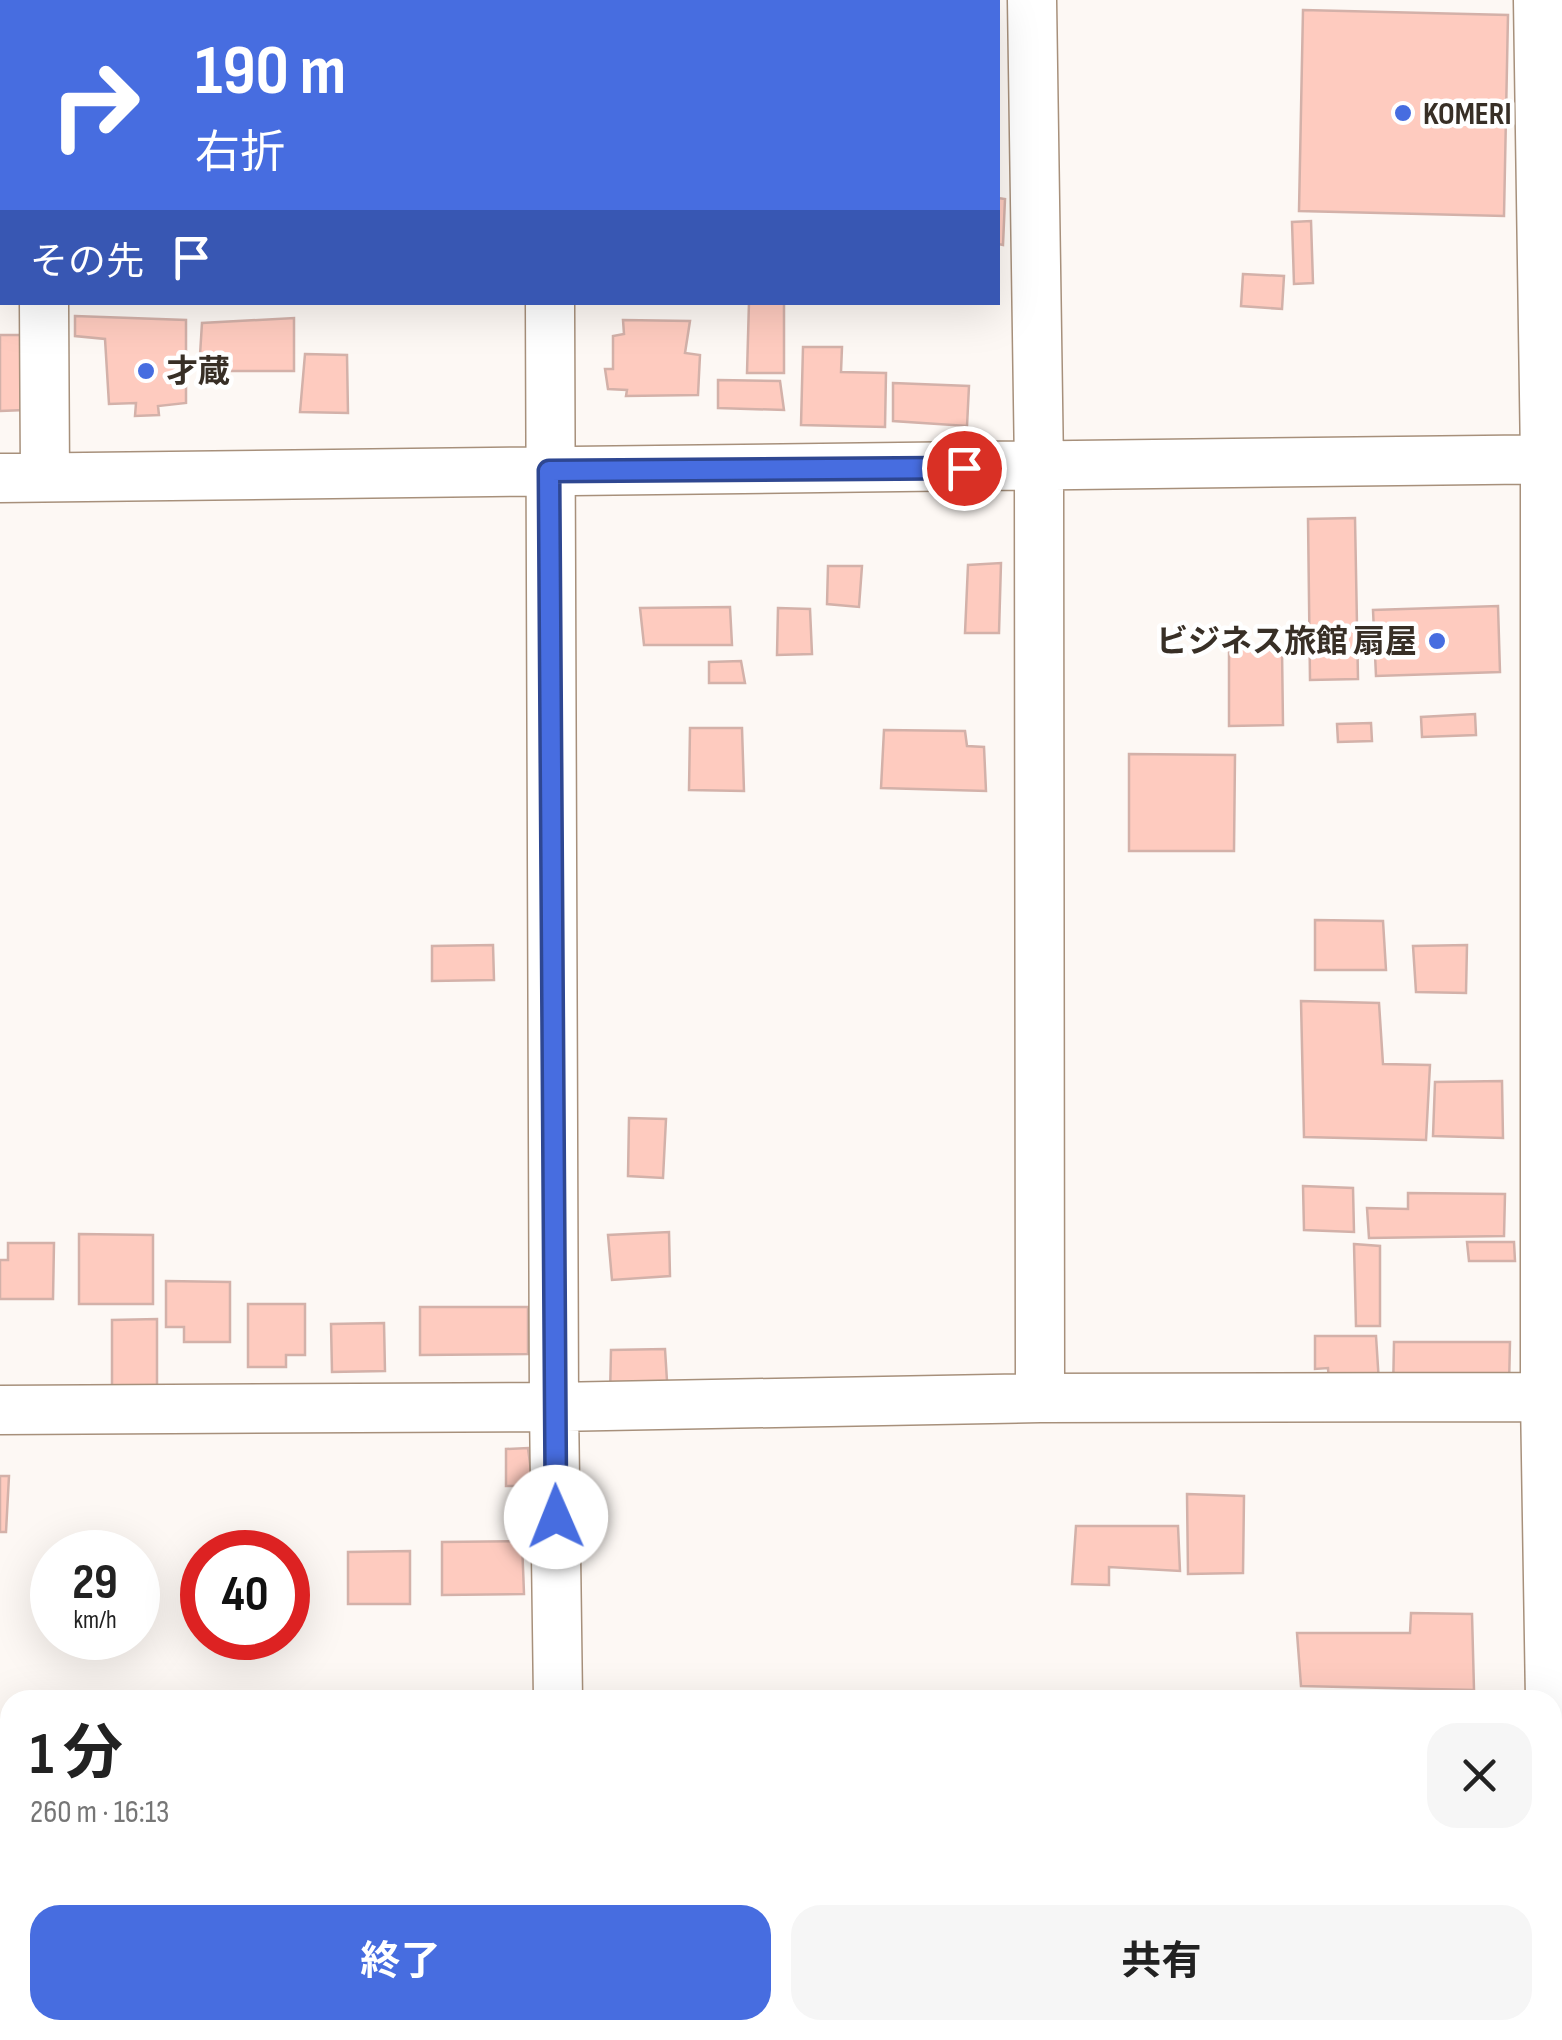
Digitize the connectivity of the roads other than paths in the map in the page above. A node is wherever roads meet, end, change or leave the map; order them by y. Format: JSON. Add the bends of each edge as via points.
{"nodes":[{"id":1,"x":1032,"y":0,"type":"edge"},
{"id":2,"x":1538,"y":0,"type":"edge"},
{"id":3,"x":44,"y":305,"type":"edge"},
{"id":4,"x":550,"y":305,"type":"edge"},
{"id":5,"x":1553,"y":459,"type":"edge"},
{"id":6,"x":1040,"y":467,"type":"junction"},
{"id":7,"x":549,"y":471,"type":"junction"},
{"id":8,"x":22,"y":478,"type":"edge"},
{"id":9,"x":1040,"y":1398,"type":"junction"},
{"id":10,"x":1554,"y":1398,"type":"edge"},
{"id":11,"x":554,"y":1407,"type":"junction"},
{"id":12,"x":0,"y":1410,"type":"edge"},
{"id":13,"x":558,"y":1690,"type":"edge"},
{"id":14,"x":1550,"y":1690,"type":"edge"}],
"edges":[{"from":1,"to":6,"type":"street"},
{"from":2,"to":5,"type":"street"},
{"from":3,"to":8,"type":"street"},
{"from":4,"to":7,"type":"street"},
{"from":5,"to":6,"type":"street"},
{"from":5,"to":10,"type":"street"},
{"from":6,"to":7,"type":"street"},
{"from":6,"to":9,"type":"street"},
{"from":7,"to":8,"type":"street"},
{"from":7,"to":11,"type":"street"},
{"from":9,"to":10,"type":"street"},
{"from":9,"to":11,"type":"street"},
{"from":10,"to":14,"type":"street"},
{"from":11,"to":12,"type":"street"},
{"from":11,"to":13,"type":"street"}]}
